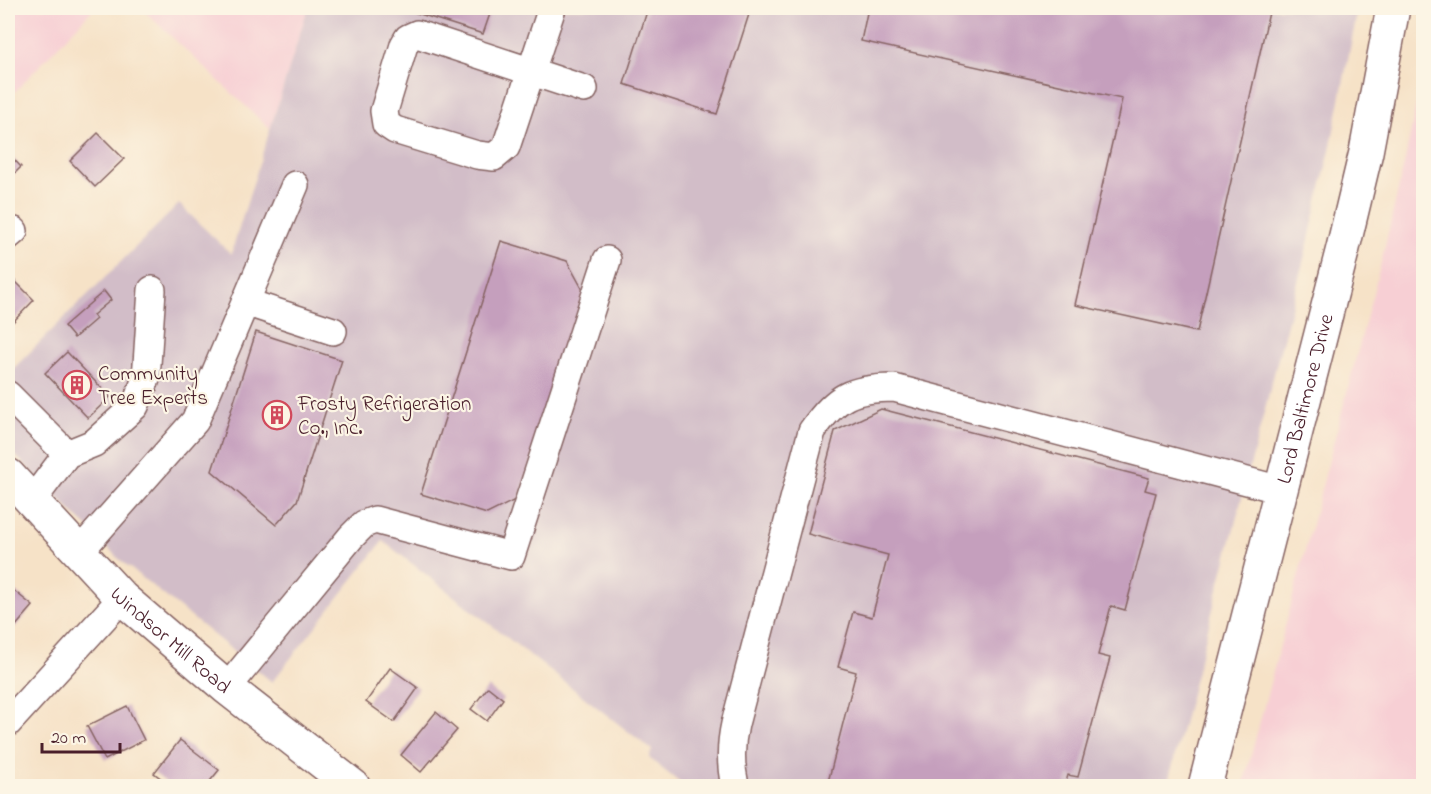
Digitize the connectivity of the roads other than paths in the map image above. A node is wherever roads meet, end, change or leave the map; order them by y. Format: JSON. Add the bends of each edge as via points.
{"nodes":[{"id":1,"x":552,"y":8,"type":"edge"},
{"id":2,"x":1393,"y":8,"type":"edge"},
{"id":3,"x":531,"y":71,"type":"junction"},
{"id":4,"x":584,"y":89,"type":"dead end"},
{"id":5,"x":295,"y":185,"type":"dead end"},
{"id":6,"x":608,"y":260,"type":"dead end"},
{"id":7,"x":152,"y":290,"type":"dead end"},
{"id":8,"x":245,"y":302,"type":"junction"},
{"id":9,"x":333,"y":331,"type":"dead end"},
{"id":10,"x":8,"y":395,"type":"edge"},
{"id":11,"x":67,"y":454,"type":"junction"},
{"id":12,"x":8,"y":475,"type":"edge"},
{"id":13,"x":1281,"y":490,"type":"junction"},
{"id":14,"x":31,"y":502,"type":"junction"},
{"id":15,"x":79,"y":552,"type":"junction"},
{"id":16,"x":122,"y":598,"type":"junction"},
{"id":17,"x":227,"y":688,"type":"junction"},
{"id":18,"x":8,"y":723,"type":"edge"},
{"id":19,"x":353,"y":786,"type":"edge"},
{"id":20,"x":735,"y":786,"type":"edge"},
{"id":21,"x":1205,"y":786,"type":"edge"}],
"edges":[{"from":1,"to":3,"type":"street"},
{"from":2,"to":13,"type":"main road","name":"Lord Baltimore Drive","via":[[1366,152]]},
{"from":3,"to":3,"type":"street","via":[[506,147],[494,157],[395,130],[386,124],[384,111],[404,45],[417,34]]},
{"from":3,"to":4,"type":"street"},
{"from":5,"to":8,"type":"street"},
{"from":6,"to":17,"type":"street","via":[[511,556],[375,520],[364,524]]},
{"from":7,"to":11,"type":"street","via":[[146,379],[135,406],[94,443]]},
{"from":8,"to":9,"type":"street"},
{"from":8,"to":15,"type":"street","via":[[195,421]]},
{"from":10,"to":11,"type":"street"},
{"from":11,"to":14,"type":"street"},
{"from":12,"to":14,"type":"main road","name":"Windsor Mill Road"},
{"from":13,"to":20,"type":"street","via":[[894,388],[870,388],[848,394],[825,412],[812,431],[730,745]]},
{"from":13,"to":21,"type":"main road","name":"Lord Baltimore Drive"},
{"from":14,"to":15,"type":"main road","name":"Windsor Mill Road"},
{"from":15,"to":16,"type":"main road","name":"Windsor Mill Road"},
{"from":16,"to":17,"type":"main road","name":"Windsor Mill Road"},
{"from":16,"to":18,"type":"street"},
{"from":17,"to":19,"type":"main road","name":"Windsor Mill Road"}]}
